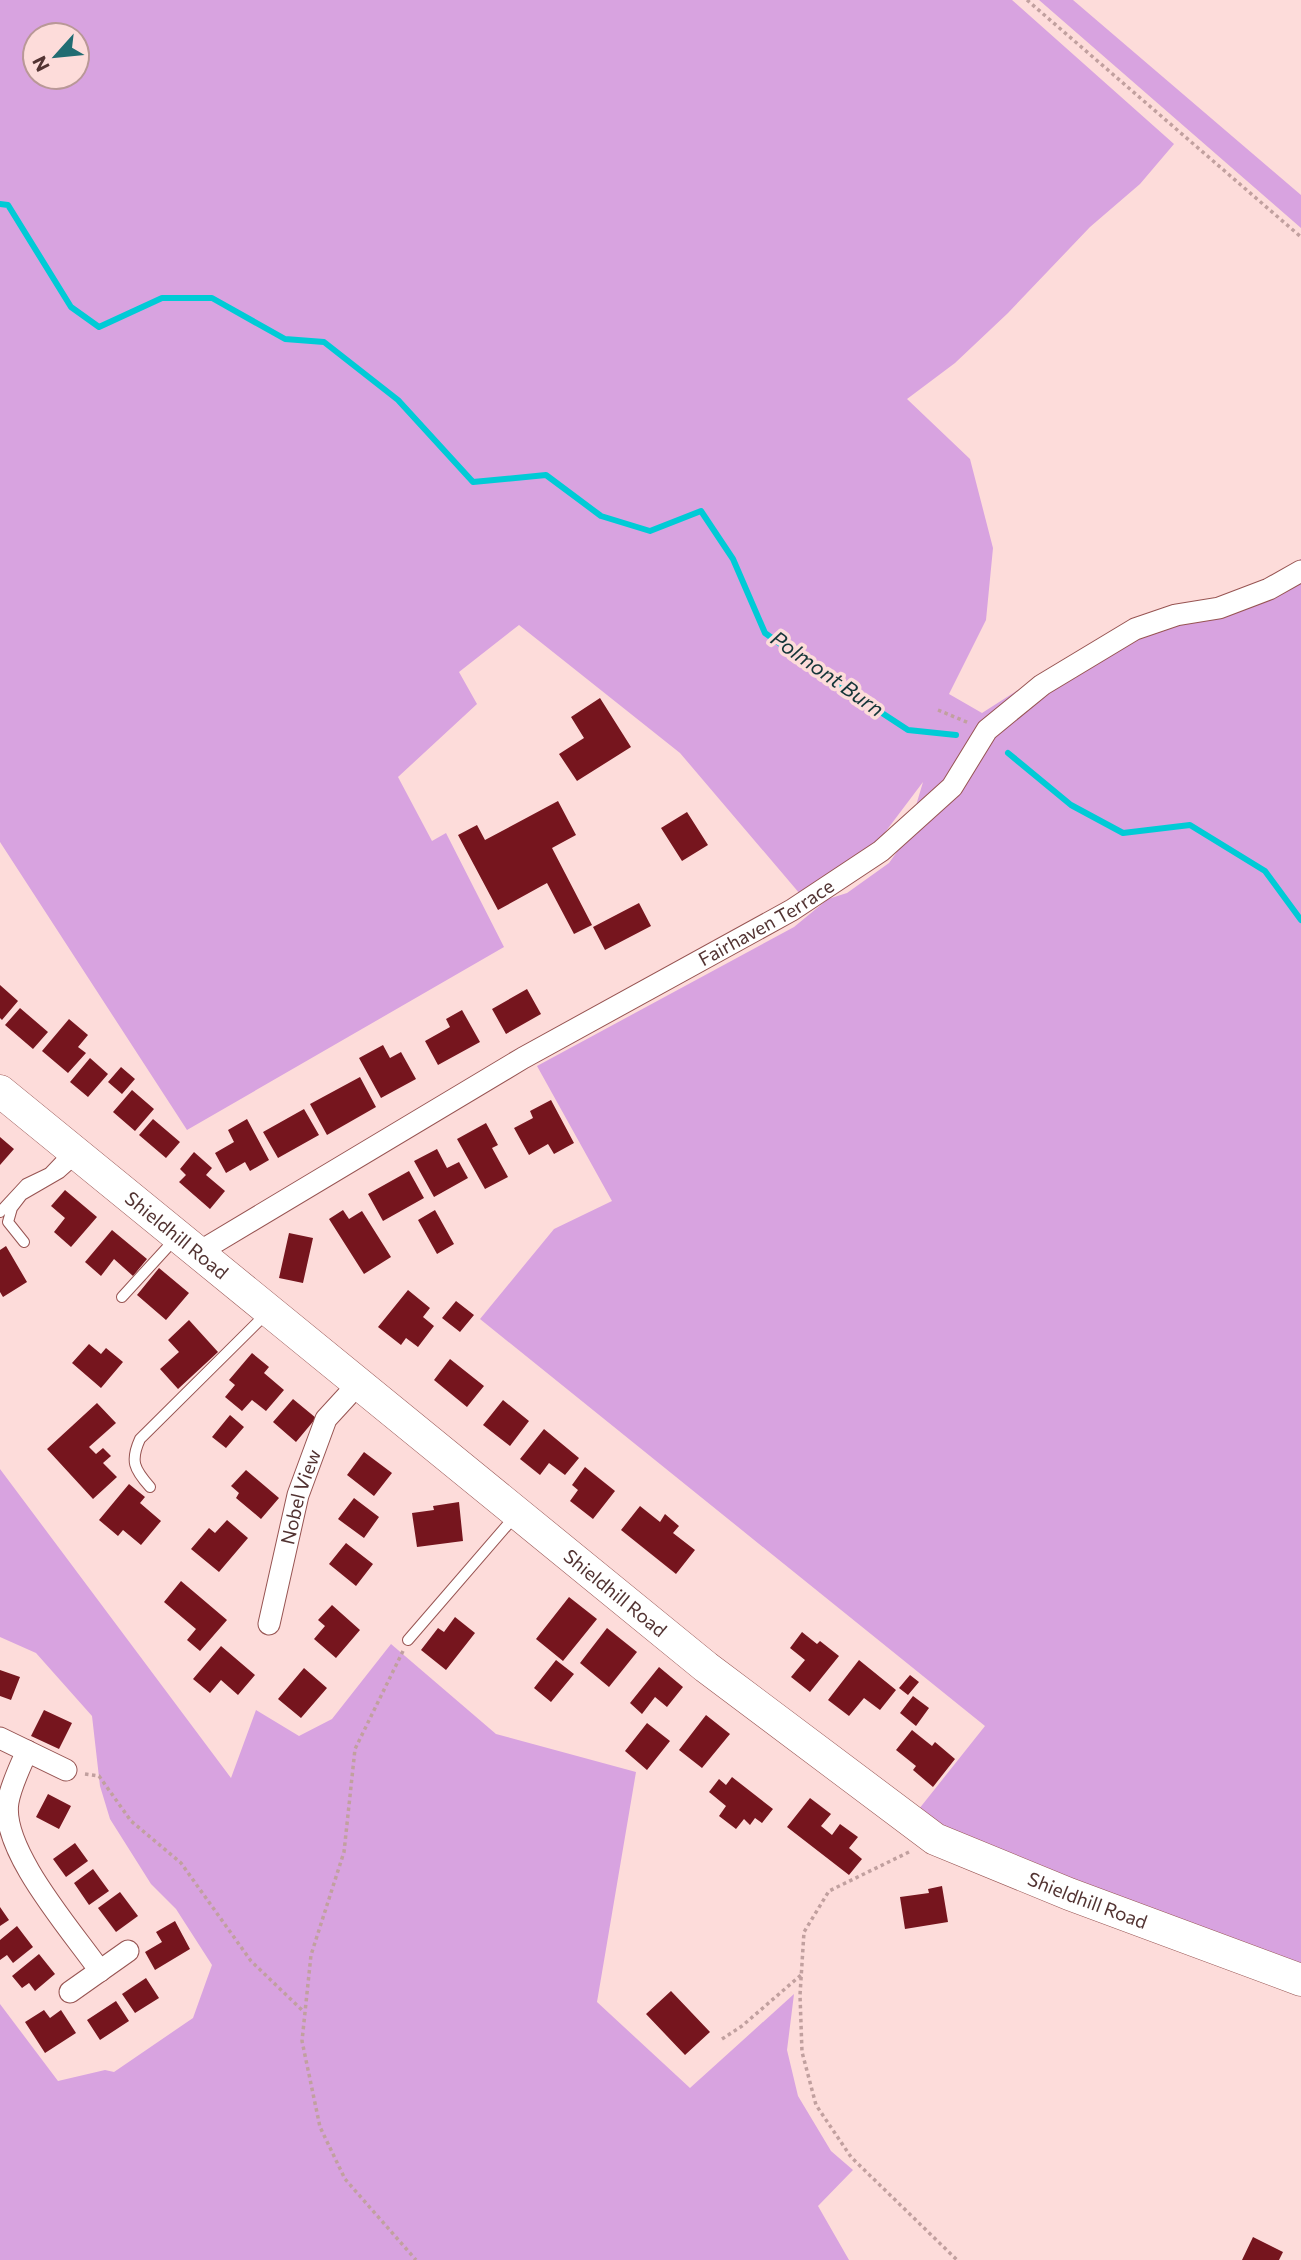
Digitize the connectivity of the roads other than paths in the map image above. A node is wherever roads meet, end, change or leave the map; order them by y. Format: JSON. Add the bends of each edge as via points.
{"nodes":[{"id":1,"x":1301,"y":571,"type":"edge"},
{"id":2,"x":0,"y":1091,"type":"edge"},
{"id":3,"x":76,"y":1152,"type":"junction"},
{"id":4,"x":0,"y":1212,"type":"edge"},
{"id":5,"x":24,"y":1242,"type":"dead end"},
{"id":6,"x":189,"y":1244,"type":"junction"},
{"id":7,"x":122,"y":1297,"type":"dead end"},
{"id":8,"x":270,"y":1310,"type":"junction"},
{"id":9,"x":359,"y":1383,"type":"junction"},
{"id":10,"x":150,"y":1487,"type":"dead end"},
{"id":11,"x":517,"y":1512,"type":"junction"},
{"id":12,"x":269,"y":1623,"type":"dead end"},
{"id":13,"x":408,"y":1640,"type":"road end"},
{"id":14,"x":0,"y":1738,"type":"edge"},
{"id":15,"x":27,"y":1751,"type":"junction"},
{"id":16,"x":66,"y":1770,"type":"road end"},
{"id":17,"x":128,"y":1951,"type":"dead end"},
{"id":18,"x":100,"y":1970,"type":"junction"},
{"id":19,"x":1301,"y":1980,"type":"edge"},
{"id":20,"x":70,"y":1992,"type":"dead end"}],
"edges":[{"from":1,"to":6,"type":"street","name":"Fairhaven Terrace","via":[[1219,608],[1176,615],[1135,629],[1042,685],[987,730],[952,787],[881,850],[803,903]]},
{"from":2,"to":3,"type":"main road","name":"Shieldhill Road"},
{"from":3,"to":4,"type":"lane","via":[[26,1184]]},
{"from":3,"to":5,"type":"lane","via":[[60,1173],[22,1195],[12,1208],[8,1222]]},
{"from":3,"to":6,"type":"main road","name":"Shieldhill Road"},
{"from":6,"to":7,"type":"lane"},
{"from":6,"to":8,"type":"main road","name":"Shieldhill Road"},
{"from":8,"to":9,"type":"main road","name":"Shieldhill Road"},
{"from":8,"to":10,"type":"lane","via":[[140,1438],[133,1454],[137,1473]]},
{"from":9,"to":11,"type":"main road","name":"Shieldhill Road"},
{"from":9,"to":12,"type":"street","name":"Nobel View","via":[[326,1419],[298,1495]]},
{"from":11,"to":13,"type":"lane"},
{"from":11,"to":19,"type":"main road","name":"Shieldhill Road","via":[[706,1667],[935,1839]]},
{"from":14,"to":15,"type":"street"},
{"from":15,"to":16,"type":"street"},
{"from":15,"to":18,"type":"street","via":[[8,1803],[8,1825],[33,1878]]},
{"from":17,"to":18,"type":"street"},
{"from":18,"to":20,"type":"street"}]}
